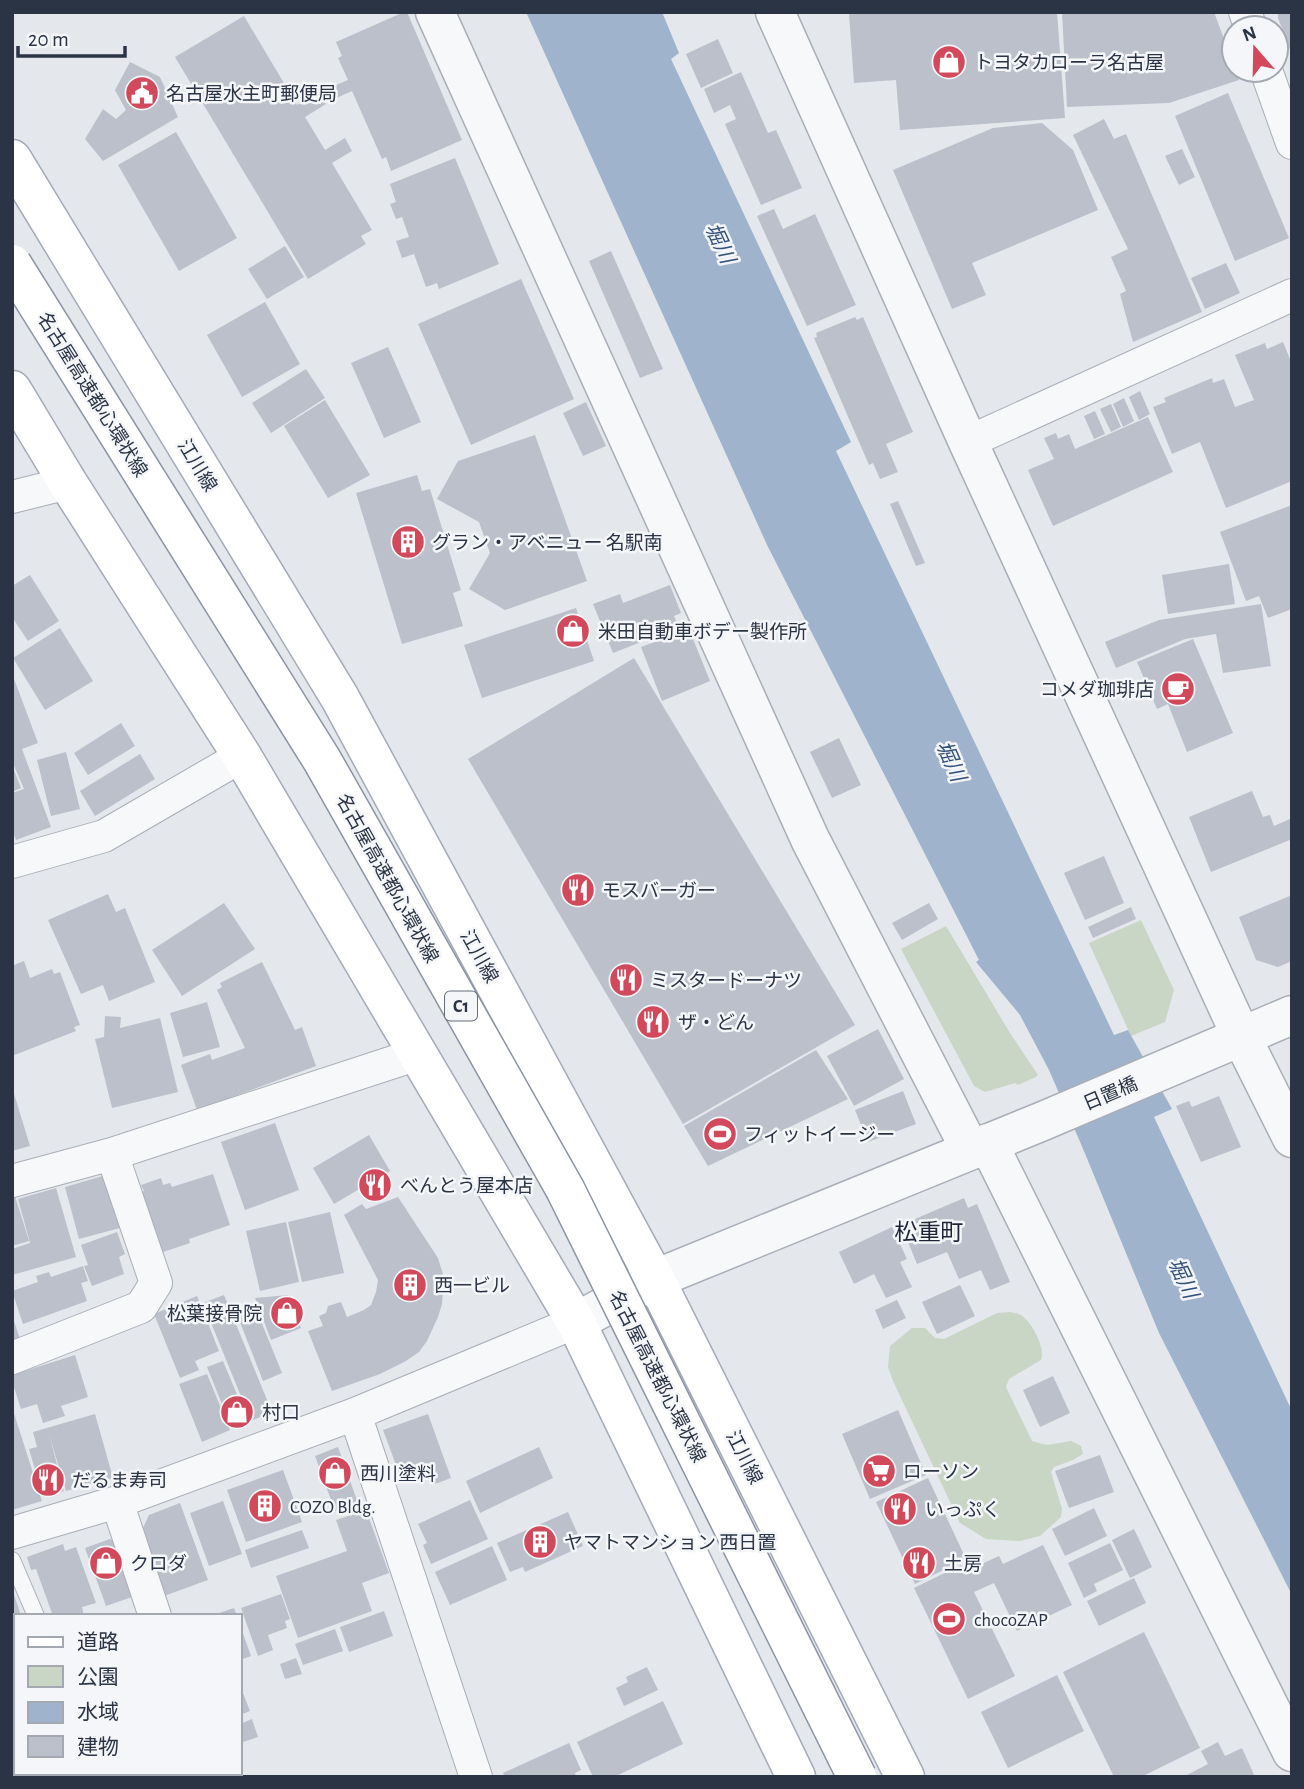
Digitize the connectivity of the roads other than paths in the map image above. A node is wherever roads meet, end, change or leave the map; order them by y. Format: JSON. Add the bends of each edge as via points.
{"nodes":[{"id":1,"x":435,"y":12,"type":"edge"},
{"id":2,"x":775,"y":12,"type":"edge"},
{"id":3,"x":1271,"y":84,"type":"edge"},
{"id":4,"x":1292,"y":143,"type":"edge"},
{"id":5,"x":12,"y":159,"type":"edge"},
{"id":6,"x":12,"y":264,"type":"edge"},
{"id":7,"x":1292,"y":295,"type":"edge"},
{"id":8,"x":12,"y":390,"type":"edge"},
{"id":9,"x":968,"y":442,"type":"junction"},
{"id":10,"x":68,"y":482,"type":"junction"},
{"id":11,"x":12,"y":497,"type":"edge"},
{"id":12,"x":243,"y":756,"type":"junction"},
{"id":13,"x":12,"y":862,"type":"edge"},
{"id":14,"x":1292,"y":1015,"type":"edge"},
{"id":15,"x":1241,"y":1036,"type":"junction"},
{"id":16,"x":418,"y":1054,"type":"junction"},
{"id":17,"x":1292,"y":1138,"type":"edge"},
{"id":18,"x":979,"y":1146,"type":"junction"},
{"id":19,"x":112,"y":1154,"type":"junction"},
{"id":20,"x":12,"y":1181,"type":"edge"},
{"id":21,"x":655,"y":1279,"type":"junction"},
{"id":22,"x":576,"y":1322,"type":"junction"},
{"id":23,"x":12,"y":1358,"type":"edge"},
{"id":24,"x":355,"y":1414,"type":"junction"},
{"id":25,"x":117,"y":1502,"type":"junction"},
{"id":26,"x":12,"y":1533,"type":"edge"},
{"id":27,"x":12,"y":1560,"type":"edge"},
{"id":28,"x":35,"y":1614,"type":"edge"},
{"id":29,"x":154,"y":1614,"type":"edge"},
{"id":30,"x":1292,"y":1752,"type":"edge"},
{"id":31,"x":476,"y":1777,"type":"edge"},
{"id":32,"x":796,"y":1777,"type":"edge"},
{"id":33,"x":857,"y":1777,"type":"edge"},
{"id":34,"x":905,"y":1777,"type":"edge"}],
"edges":[{"from":1,"to":18,"type":"street","via":[[810,839]]},
{"from":2,"to":9,"type":"street"},
{"from":3,"to":4,"type":"street"},
{"from":5,"to":21,"type":"main road","name":"江川線","via":[[340,698]]},
{"from":6,"to":33,"type":"main road","name":"名古屋高速都心環状線","number":"C1","bridge":true,"via":[[322,760],[565,1189]]},
{"from":7,"to":9,"type":"street"},
{"from":8,"to":10,"type":"main road"},
{"from":9,"to":15,"type":"street"},
{"from":10,"to":11,"type":"street"},
{"from":10,"to":12,"type":"main road"},
{"from":12,"to":13,"type":"street","via":[[104,836]]},
{"from":12,"to":16,"type":"main road"},
{"from":14,"to":15,"type":"street","name":"日置橋"},
{"from":15,"to":17,"type":"street"},
{"from":15,"to":18,"type":"street","name":"日置橋"},
{"from":16,"to":19,"type":"street"},
{"from":16,"to":22,"type":"main road"},
{"from":18,"to":21,"type":"street","name":"日置橋"},
{"from":18,"to":30,"type":"street"},
{"from":19,"to":20,"type":"street"},
{"from":19,"to":23,"type":"street","via":[[156,1283],[141,1307]]},
{"from":21,"to":22,"type":"street","name":"日置橋"},
{"from":21,"to":34,"type":"main road","name":"江川線"},
{"from":22,"to":24,"type":"street"},
{"from":22,"to":32,"type":"main road"},
{"from":24,"to":25,"type":"street"},
{"from":24,"to":31,"type":"street"},
{"from":25,"to":26,"type":"street"},
{"from":25,"to":29,"type":"street"},
{"from":27,"to":28,"type":"lane"}]}
